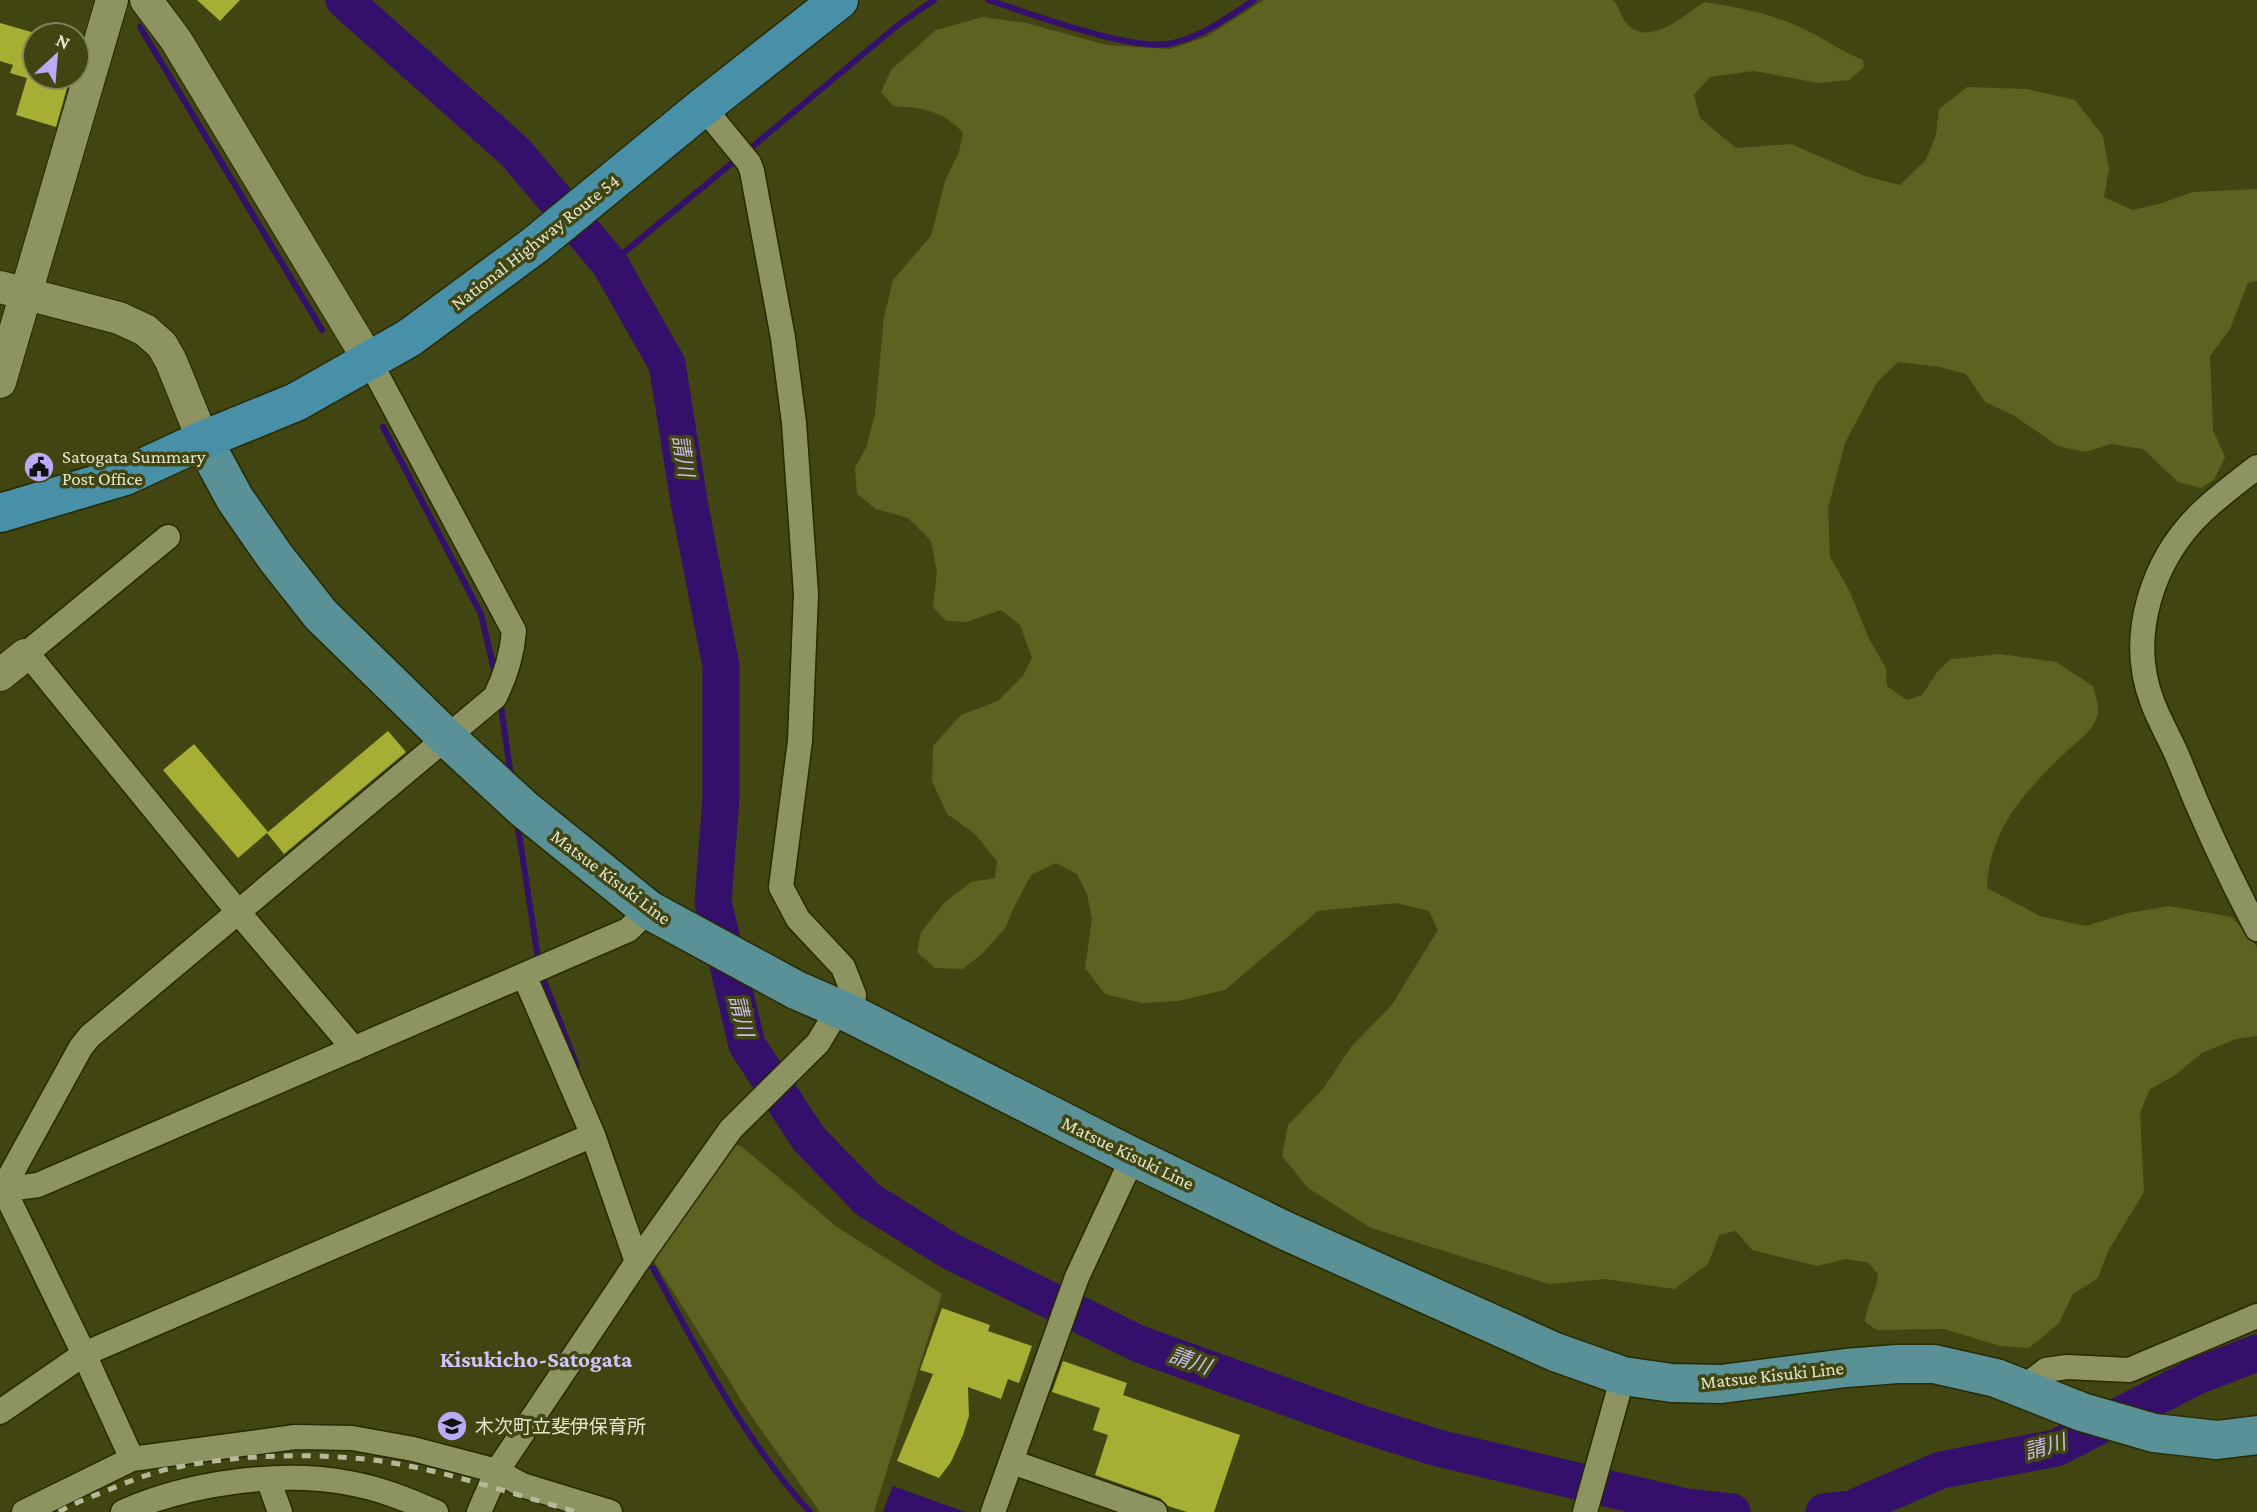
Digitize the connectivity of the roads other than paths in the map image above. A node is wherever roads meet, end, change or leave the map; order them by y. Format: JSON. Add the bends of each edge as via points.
{"nodes":[{"id":1,"x":112,"y":0,"type":"edge"},
{"id":2,"x":146,"y":0,"type":"edge"},
{"id":3,"x":839,"y":0,"type":"edge"},
{"id":4,"x":703,"y":107,"type":"junction"},
{"id":5,"x":13,"y":290,"type":"edge"},
{"id":6,"x":370,"y":362,"type":"junction"},
{"id":7,"x":0,"y":382,"type":"edge"},
{"id":8,"x":204,"y":440,"type":"junction"},
{"id":9,"x":2257,"y":467,"type":"edge"},
{"id":10,"x":0,"y":495,"type":"edge"},
{"id":11,"x":0,"y":513,"type":"edge"},
{"id":12,"x":168,"y":537,"type":"dead end"},
{"id":13,"x":26,"y":654,"type":"junction"},
{"id":14,"x":0,"y":675,"type":"edge"},
{"id":15,"x":447,"y":738,"type":"junction"},
{"id":16,"x":239,"y":913,"type":"junction"},
{"id":17,"x":660,"y":917,"type":"junction"},
{"id":18,"x":2257,"y":929,"type":"edge"},
{"id":19,"x":524,"y":975,"type":"junction"},
{"id":20,"x":845,"y":1011,"type":"junction"},
{"id":21,"x":354,"y":1049,"type":"junction"},
{"id":22,"x":593,"y":1135,"type":"junction"},
{"id":23,"x":1133,"y":1157,"type":"junction"},
{"id":24,"x":1,"y":1191,"type":"edge"},
{"id":25,"x":637,"y":1262,"type":"junction"},
{"id":26,"x":2257,"y":1317,"type":"edge"},
{"id":27,"x":84,"y":1354,"type":"junction"},
{"id":28,"x":1623,"y":1376,"type":"junction"},
{"id":29,"x":2038,"y":1394,"type":"junction"},
{"id":30,"x":0,"y":1412,"type":"edge"},
{"id":31,"x":2257,"y":1435,"type":"edge"},
{"id":32,"x":132,"y":1460,"type":"junction"},
{"id":33,"x":1012,"y":1462,"type":"junction"},
{"id":34,"x":497,"y":1471,"type":"junction"},
{"id":35,"x":268,"y":1479,"type":"junction"},
{"id":36,"x":484,"y":1511,"type":"edge"},
{"id":37,"x":24,"y":1512,"type":"edge"},
{"id":38,"x":123,"y":1512,"type":"edge"},
{"id":39,"x":279,"y":1512,"type":"edge"},
{"id":40,"x":436,"y":1512,"type":"edge"},
{"id":41,"x":610,"y":1512,"type":"edge"},
{"id":42,"x":993,"y":1512,"type":"edge"},
{"id":43,"x":1154,"y":1512,"type":"edge"},
{"id":44,"x":1585,"y":1512,"type":"edge"}],
"edges":[{"from":1,"to":5,"type":"street"},
{"from":2,"to":6,"type":"street","via":[[176,40]]},
{"from":3,"to":4,"type":"highway","name":"National Highway Route 54"},
{"from":4,"to":6,"type":"highway","name":"National Highway Route 54","via":[[450,310]]},
{"from":4,"to":20,"type":"street","via":[[742,154],[783,338],[794,423],[806,594],[800,741],[781,887],[798,919],[843,967],[854,995]]},
{"from":5,"to":7,"type":"street"},
{"from":5,"to":8,"type":"street","via":[[119,318],[145,330],[171,360]]},
{"from":6,"to":8,"type":"highway","name":"National Highway Route 54","via":[[296,402]]},
{"from":6,"to":15,"type":"street","via":[[514,631],[512,654],[495,697]]},
{"from":8,"to":10,"type":"highway","name":"National Highway Route 54","via":[[123,457]]},
{"from":8,"to":11,"type":"highway","name":"National Highway Route 54","via":[[125,476]]},
{"from":8,"to":15,"type":"main road","name":"Matsue Kisuki Line","via":[[235,499],[321,615]]},
{"from":9,"to":18,"type":"street","via":[[2202,512],[2179,538],[2158,573],[2143,637],[2152,701],[2207,829]]},
{"from":12,"to":13,"type":"street"},
{"from":13,"to":14,"type":"street"},
{"from":13,"to":16,"type":"street"},
{"from":15,"to":16,"type":"street"},
{"from":15,"to":17,"type":"main road","name":"Matsue Kisuki Line","via":[[514,800]]},
{"from":16,"to":21,"type":"street"},
{"from":16,"to":24,"type":"street","via":[[81,1047]]},
{"from":17,"to":19,"type":"street"},
{"from":17,"to":20,"type":"main road","name":"Matsue Kisuki Line"},
{"from":19,"to":21,"type":"street"},
{"from":19,"to":22,"type":"street"},
{"from":20,"to":23,"type":"main road","name":"Matsue Kisuki Line"},
{"from":20,"to":25,"type":"street","via":[[797,1065],[743,1115]]},
{"from":21,"to":24,"type":"street","via":[[38,1185]]},
{"from":22,"to":25,"type":"street"},
{"from":22,"to":27,"type":"street"},
{"from":23,"to":28,"type":"main road","name":"Matsue Kisuki Line","via":[[1532,1342]]},
{"from":23,"to":33,"type":"street","via":[[1077,1277]]},
{"from":24,"to":27,"type":"street"},
{"from":25,"to":34,"type":"street"},
{"from":26,"to":29,"type":"street","via":[[2129,1370],[2046,1370],[2038,1374]]},
{"from":27,"to":30,"type":"street"},
{"from":27,"to":32,"type":"street"},
{"from":28,"to":29,"type":"main road","name":"Matsue Kisuki Line","via":[[1721,1384],[1846,1368],[1934,1364],[1969,1370]]},
{"from":28,"to":44,"type":"street"},
{"from":29,"to":31,"type":"main road","name":"Matsue Kisuki Line","via":[[2154,1433],[2217,1440]]},
{"from":32,"to":34,"type":"street","via":[[295,1437],[352,1438]]},
{"from":32,"to":37,"type":"street"},
{"from":33,"to":42,"type":"street"},
{"from":33,"to":43,"type":"street"},
{"from":34,"to":36,"type":"street"},
{"from":34,"to":41,"type":"street","via":[[522,1485]]},
{"from":35,"to":38,"type":"street","via":[[205,1487]]},
{"from":35,"to":39,"type":"street"},
{"from":35,"to":40,"type":"street","via":[[351,1483]]}]}
